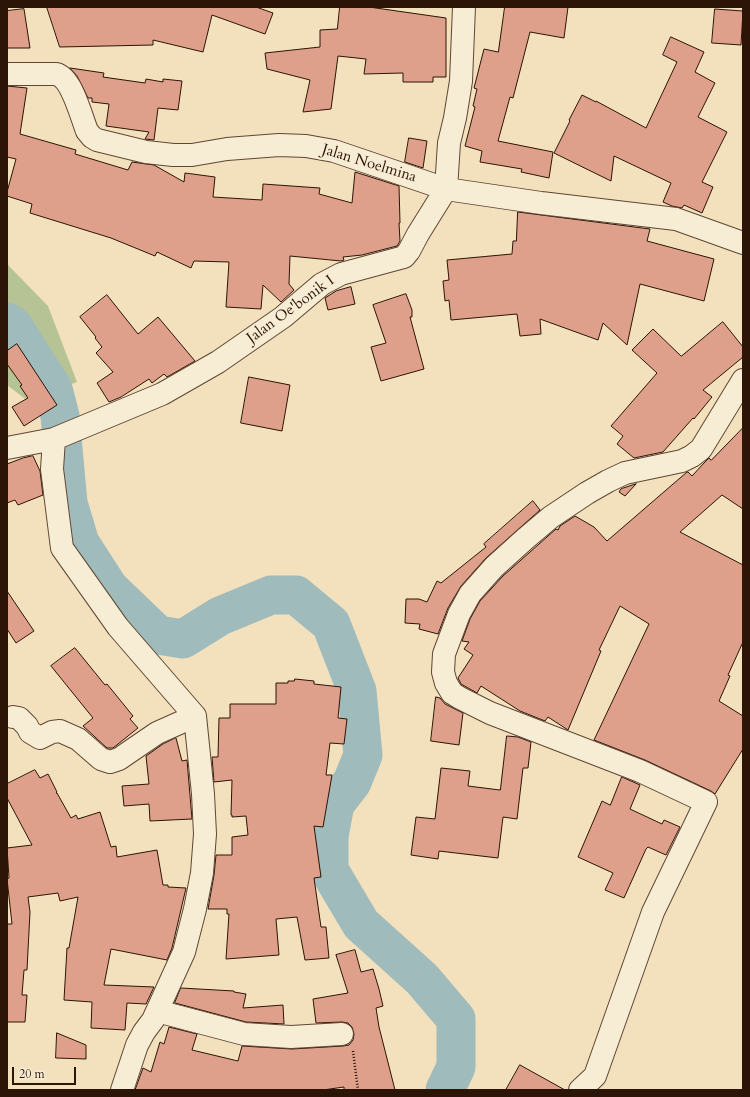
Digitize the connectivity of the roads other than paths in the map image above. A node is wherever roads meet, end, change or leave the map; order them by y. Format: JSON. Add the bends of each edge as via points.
{"nodes":[{"id":1,"x":464,"y":7,"type":"edge"},
{"id":2,"x":7,"y":74,"type":"edge"},
{"id":3,"x":446,"y":189,"type":"junction"},
{"id":4,"x":743,"y":243,"type":"edge"},
{"id":5,"x":743,"y":380,"type":"edge"},
{"id":6,"x":54,"y":439,"type":"junction"},
{"id":7,"x":7,"y":448,"type":"edge"},
{"id":8,"x":195,"y":716,"type":"junction"},
{"id":9,"x":13,"y":717,"type":"dead end"},
{"id":10,"x":157,"y":1011,"type":"junction"},
{"id":11,"x":342,"y":1034,"type":"road end"},
{"id":12,"x":122,"y":1090,"type":"edge"},
{"id":13,"x":580,"y":1090,"type":"edge"}],
"edges":[{"from":1,"to":3,"type":"street","name":"Jalan Oe'bonik I","via":[[461,81],[449,143]]},
{"from":2,"to":3,"type":"street","name":"Jalan Noelmina","via":[[60,75],[69,84],[87,131],[97,140],[146,152],[173,155],[279,145],[306,146],[334,150]]},
{"from":3,"to":4,"type":"street","name":"Jalan Noelmina","via":[[676,219]]},
{"from":3,"to":6,"type":"street","name":"Jalan Oe'bonik I","via":[[404,257],[331,278],[283,317],[218,362],[162,394]]},
{"from":5,"to":13,"type":"street","via":[[701,448],[692,456],[682,461],[625,473],[608,481],[551,517],[504,558],[470,594],[459,614],[444,654],[443,672],[446,684],[452,693],[460,698],[490,713],[640,772],[706,802],[653,912],[595,1076]]},
{"from":6,"to":7,"type":"street","name":"Jalan Oe'bonik I"},
{"from":6,"to":8,"type":"street","via":[[52,469],[62,548],[118,628]]},
{"from":8,"to":9,"type":"street","via":[[157,732],[119,759],[110,762],[101,759],[78,739],[60,732],[52,732],[40,738],[30,732],[19,718]]},
{"from":8,"to":10,"type":"street","via":[[204,801],[202,873],[184,952]]},
{"from":10,"to":11,"type":"street","via":[[244,1034],[292,1037]]},
{"from":10,"to":12,"type":"street","via":[[137,1045]]}]}
